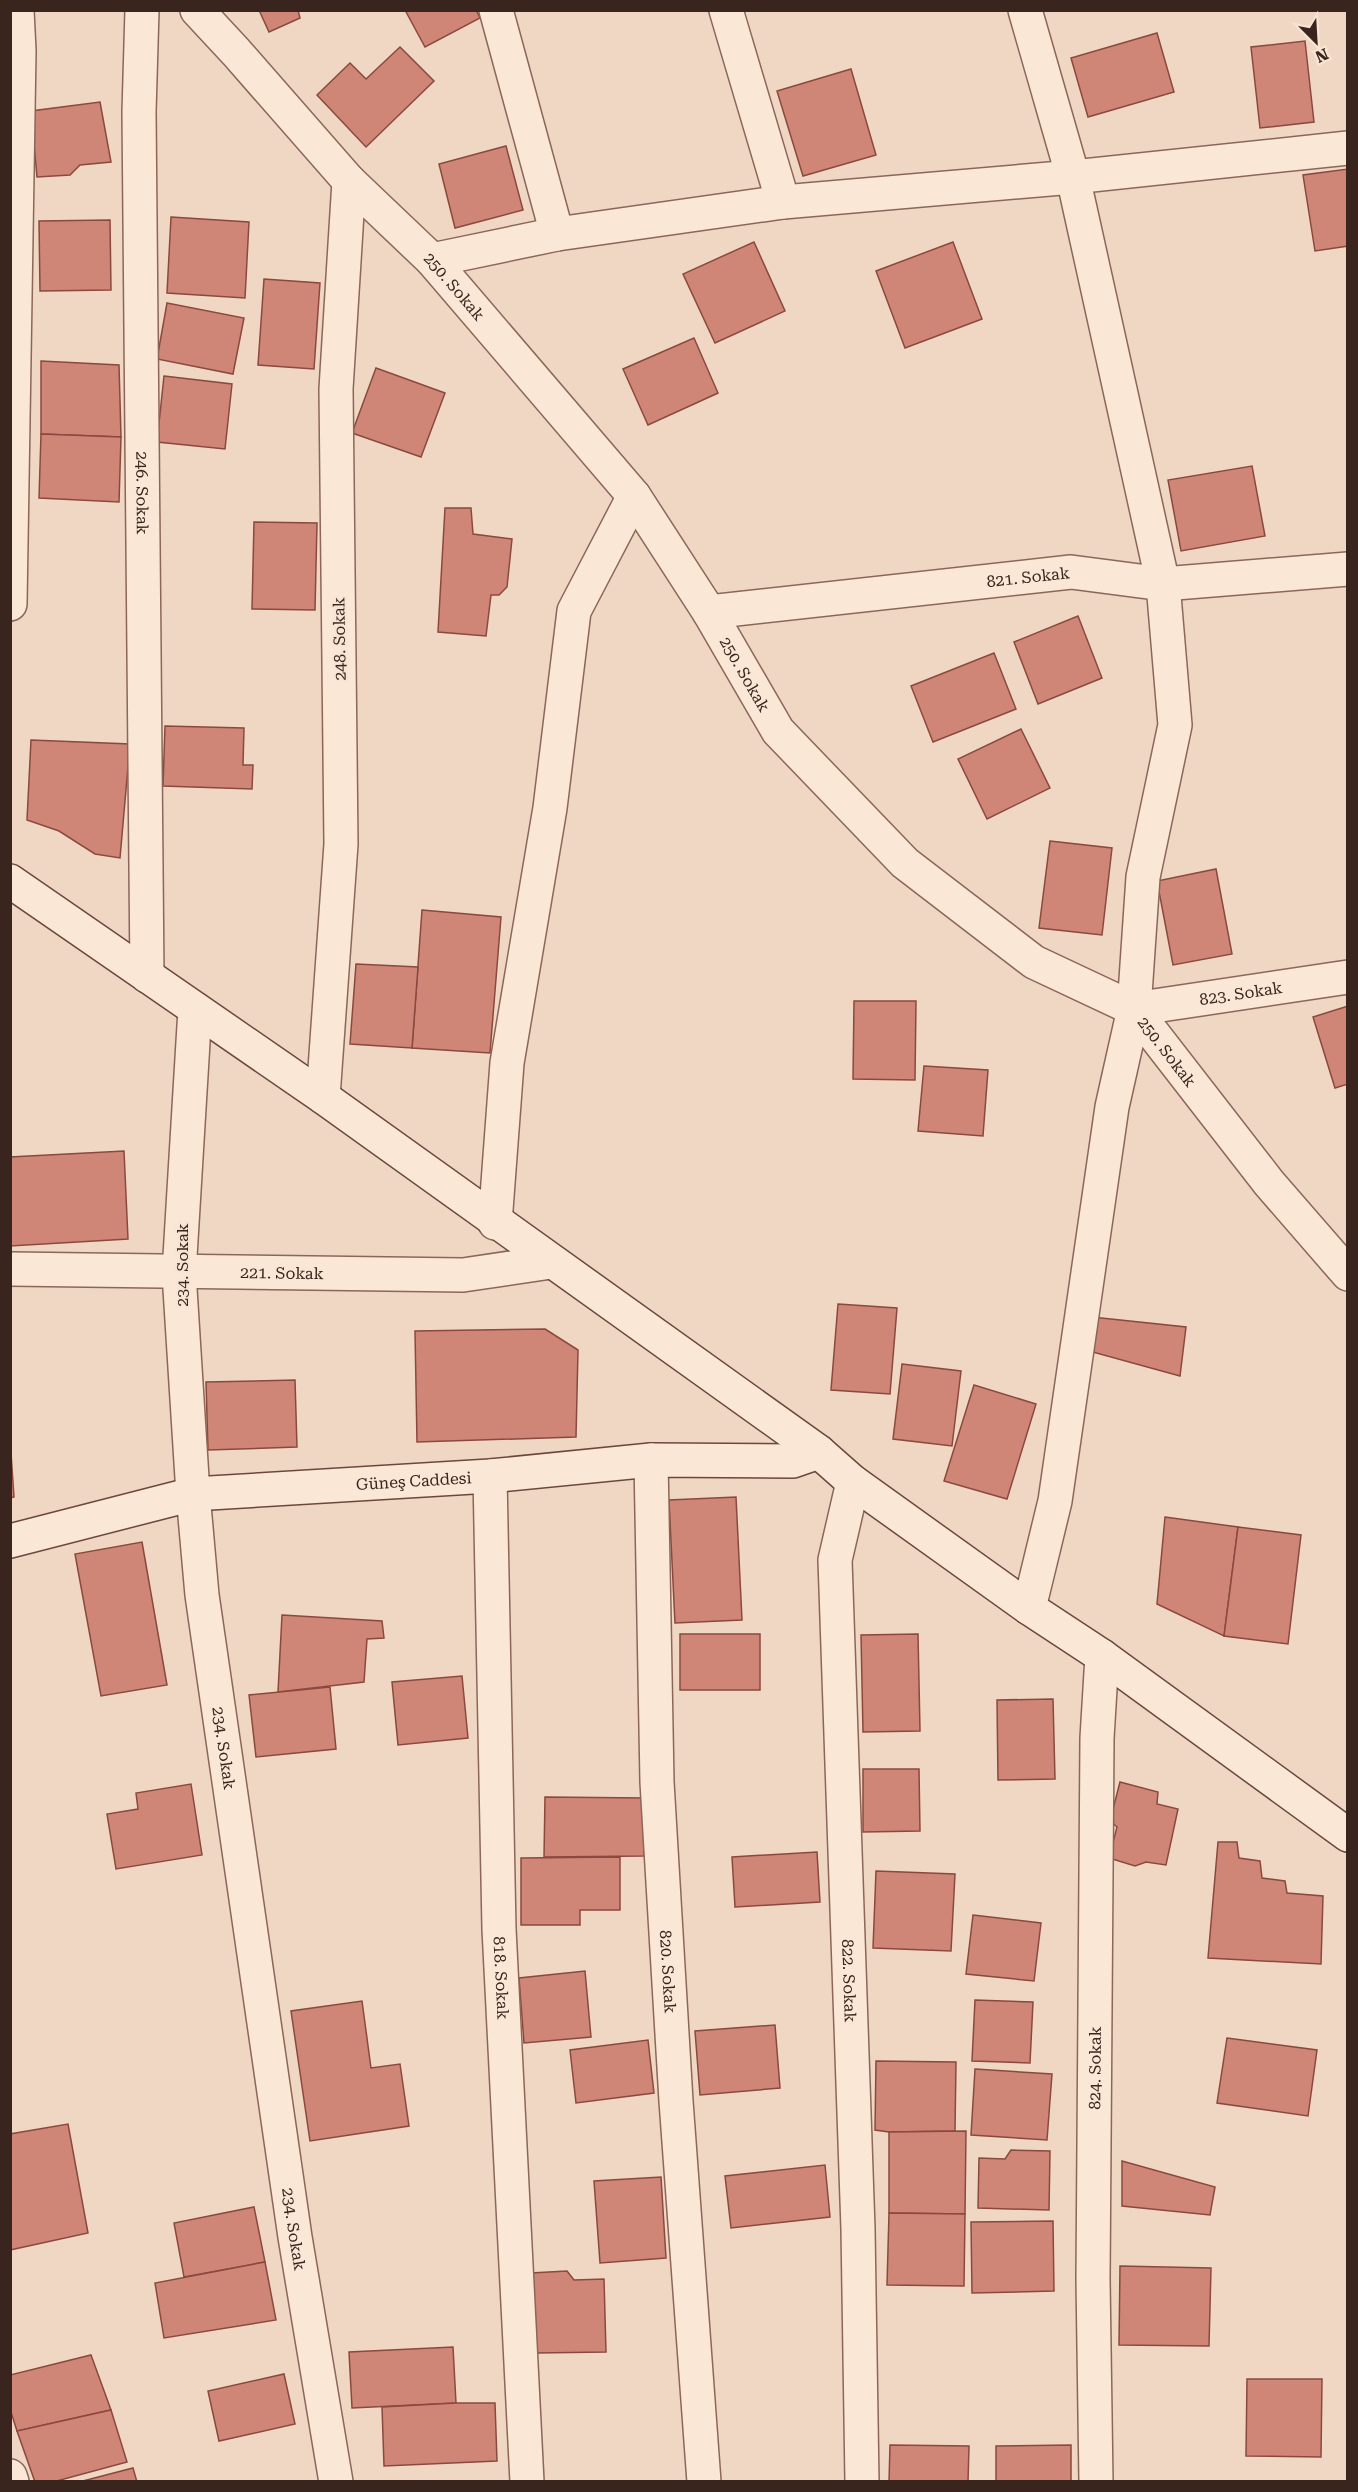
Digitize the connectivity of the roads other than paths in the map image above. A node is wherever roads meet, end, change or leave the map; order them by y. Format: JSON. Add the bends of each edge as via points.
{"nodes":[{"id":1,"x":18,"y":10,"type":"edge"},
{"id":2,"x":142,"y":10,"type":"edge"},
{"id":3,"x":197,"y":10,"type":"edge"},
{"id":4,"x":496,"y":10,"type":"edge"},
{"id":5,"x":726,"y":10,"type":"edge"},
{"id":6,"x":1025,"y":10,"type":"edge"},
{"id":7,"x":1347,"y":148,"type":"edge"},
{"id":8,"x":1073,"y":177,"type":"junction"},
{"id":9,"x":350,"y":181,"type":"junction"},
{"id":10,"x":783,"y":201,"type":"junction"},
{"id":11,"x":557,"y":234,"type":"junction"},
{"id":12,"x":432,"y":260,"type":"junction"},
{"id":13,"x":634,"y":496,"type":"junction"},
{"id":14,"x":1347,"y":569,"type":"edge"},
{"id":15,"x":1162,"y":584,"type":"junction"},
{"id":16,"x":10,"y":604,"type":"edge"},
{"id":17,"x":709,"y":612,"type":"junction"},
{"id":18,"x":10,"y":881,"type":"edge"},
{"id":19,"x":147,"y":976,"type":"junction"},
{"id":20,"x":1347,"y":977,"type":"edge"},
{"id":21,"x":1134,"y":1009,"type":"junction"},
{"id":22,"x":195,"y":1010,"type":"junction"},
{"id":23,"x":323,"y":1097,"type":"junction"},
{"id":24,"x":495,"y":1222,"type":"junction"},
{"id":25,"x":551,"y":1262,"type":"junction"},
{"id":26,"x":10,"y":1269,"type":"edge"},
{"id":27,"x":179,"y":1273,"type":"junction"},
{"id":28,"x":1347,"y":1274,"type":"edge"},
{"id":29,"x":819,"y":1452,"type":"junction"},
{"id":30,"x":651,"y":1460,"type":"junction"},
{"id":31,"x":490,"y":1476,"type":"junction"},
{"id":32,"x":854,"y":1482,"type":"junction"},
{"id":33,"x":193,"y":1494,"type":"junction"},
{"id":34,"x":10,"y":1541,"type":"edge"},
{"id":35,"x":1029,"y":1608,"type":"junction"},
{"id":36,"x":1102,"y":1656,"type":"junction"},
{"id":37,"x":1347,"y":1835,"type":"edge"},
{"id":38,"x":10,"y":2476,"type":"edge"},
{"id":39,"x":12,"y":2481,"type":"edge"},
{"id":40,"x":336,"y":2481,"type":"edge"},
{"id":41,"x":527,"y":2481,"type":"edge"},
{"id":42,"x":704,"y":2481,"type":"edge"},
{"id":43,"x":862,"y":2481,"type":"edge"},
{"id":44,"x":1096,"y":2481,"type":"edge"}],
"edges":[{"from":1,"to":16,"type":"street"},
{"from":2,"to":19,"type":"street","name":"246. Sokak","via":[[139,112]]},
{"from":3,"to":9,"type":"street","name":"250. Sokak"},
{"from":4,"to":11,"type":"street"},
{"from":5,"to":10,"type":"street"},
{"from":6,"to":8,"type":"street"},
{"from":7,"to":8,"type":"street"},
{"from":8,"to":10,"type":"street"},
{"from":8,"to":15,"type":"street"},
{"from":9,"to":12,"type":"street","name":"250. Sokak"},
{"from":9,"to":23,"type":"street","name":"248. Sokak","via":[[336,389],[341,844]]},
{"from":10,"to":11,"type":"street"},
{"from":11,"to":12,"type":"street"},
{"from":12,"to":13,"type":"street","name":"250. Sokak"},
{"from":13,"to":17,"type":"street","name":"250. Sokak"},
{"from":13,"to":24,"type":"street","via":[[574,610],[549,808],[507,1063]]},
{"from":14,"to":15,"type":"street","name":"821. Sokak"},
{"from":15,"to":17,"type":"street","name":"821. Sokak","via":[[1071,572]]},
{"from":15,"to":21,"type":"street","via":[[1174,725],[1143,877]]},
{"from":17,"to":21,"type":"street","name":"250. Sokak","via":[[778,731],[905,863],[1034,962]]},
{"from":18,"to":19,"type":"street"},
{"from":19,"to":22,"type":"street"},
{"from":20,"to":21,"type":"street","name":"823. Sokak"},
{"from":21,"to":28,"type":"street","name":"250. Sokak","via":[[1269,1183]]},
{"from":21,"to":35,"type":"street","via":[[1112,1107],[1055,1501]]},
{"from":22,"to":23,"type":"street"},
{"from":22,"to":27,"type":"street","name":"234. Sokak"},
{"from":23,"to":24,"type":"street"},
{"from":24,"to":25,"type":"street"},
{"from":25,"to":27,"type":"street","name":"221. Sokak","via":[[463,1275]]},
{"from":25,"to":29,"type":"street"},
{"from":26,"to":27,"type":"street","name":"221. Sokak"},
{"from":27,"to":33,"type":"street","name":"234. Sokak"},
{"from":29,"to":30,"type":"street","name":"Güneş Caddesi","via":[[793,1461]]},
{"from":29,"to":32,"type":"street"},
{"from":30,"to":31,"type":"street","name":"Güneş Caddesi"},
{"from":30,"to":42,"type":"street","name":"820. Sokak","via":[[657,1782]]},
{"from":31,"to":33,"type":"street","name":"Güneş Caddesi"},
{"from":31,"to":41,"type":"street","name":"818. Sokak","via":[[500,1929]]},
{"from":32,"to":35,"type":"street"},
{"from":32,"to":43,"type":"street","name":"822. Sokak","via":[[835,1560],[858,2229]]},
{"from":33,"to":34,"type":"street","name":"Güneş Caddesi"},
{"from":33,"to":40,"type":"street","name":"234. Sokak","via":[[202,1595],[295,2237]]},
{"from":35,"to":36,"type":"street"},
{"from":36,"to":37,"type":"street"},
{"from":36,"to":44,"type":"street","name":"824. Sokak","via":[[1097,1738],[1093,2279]]},
{"from":38,"to":39,"type":"street"}]}
